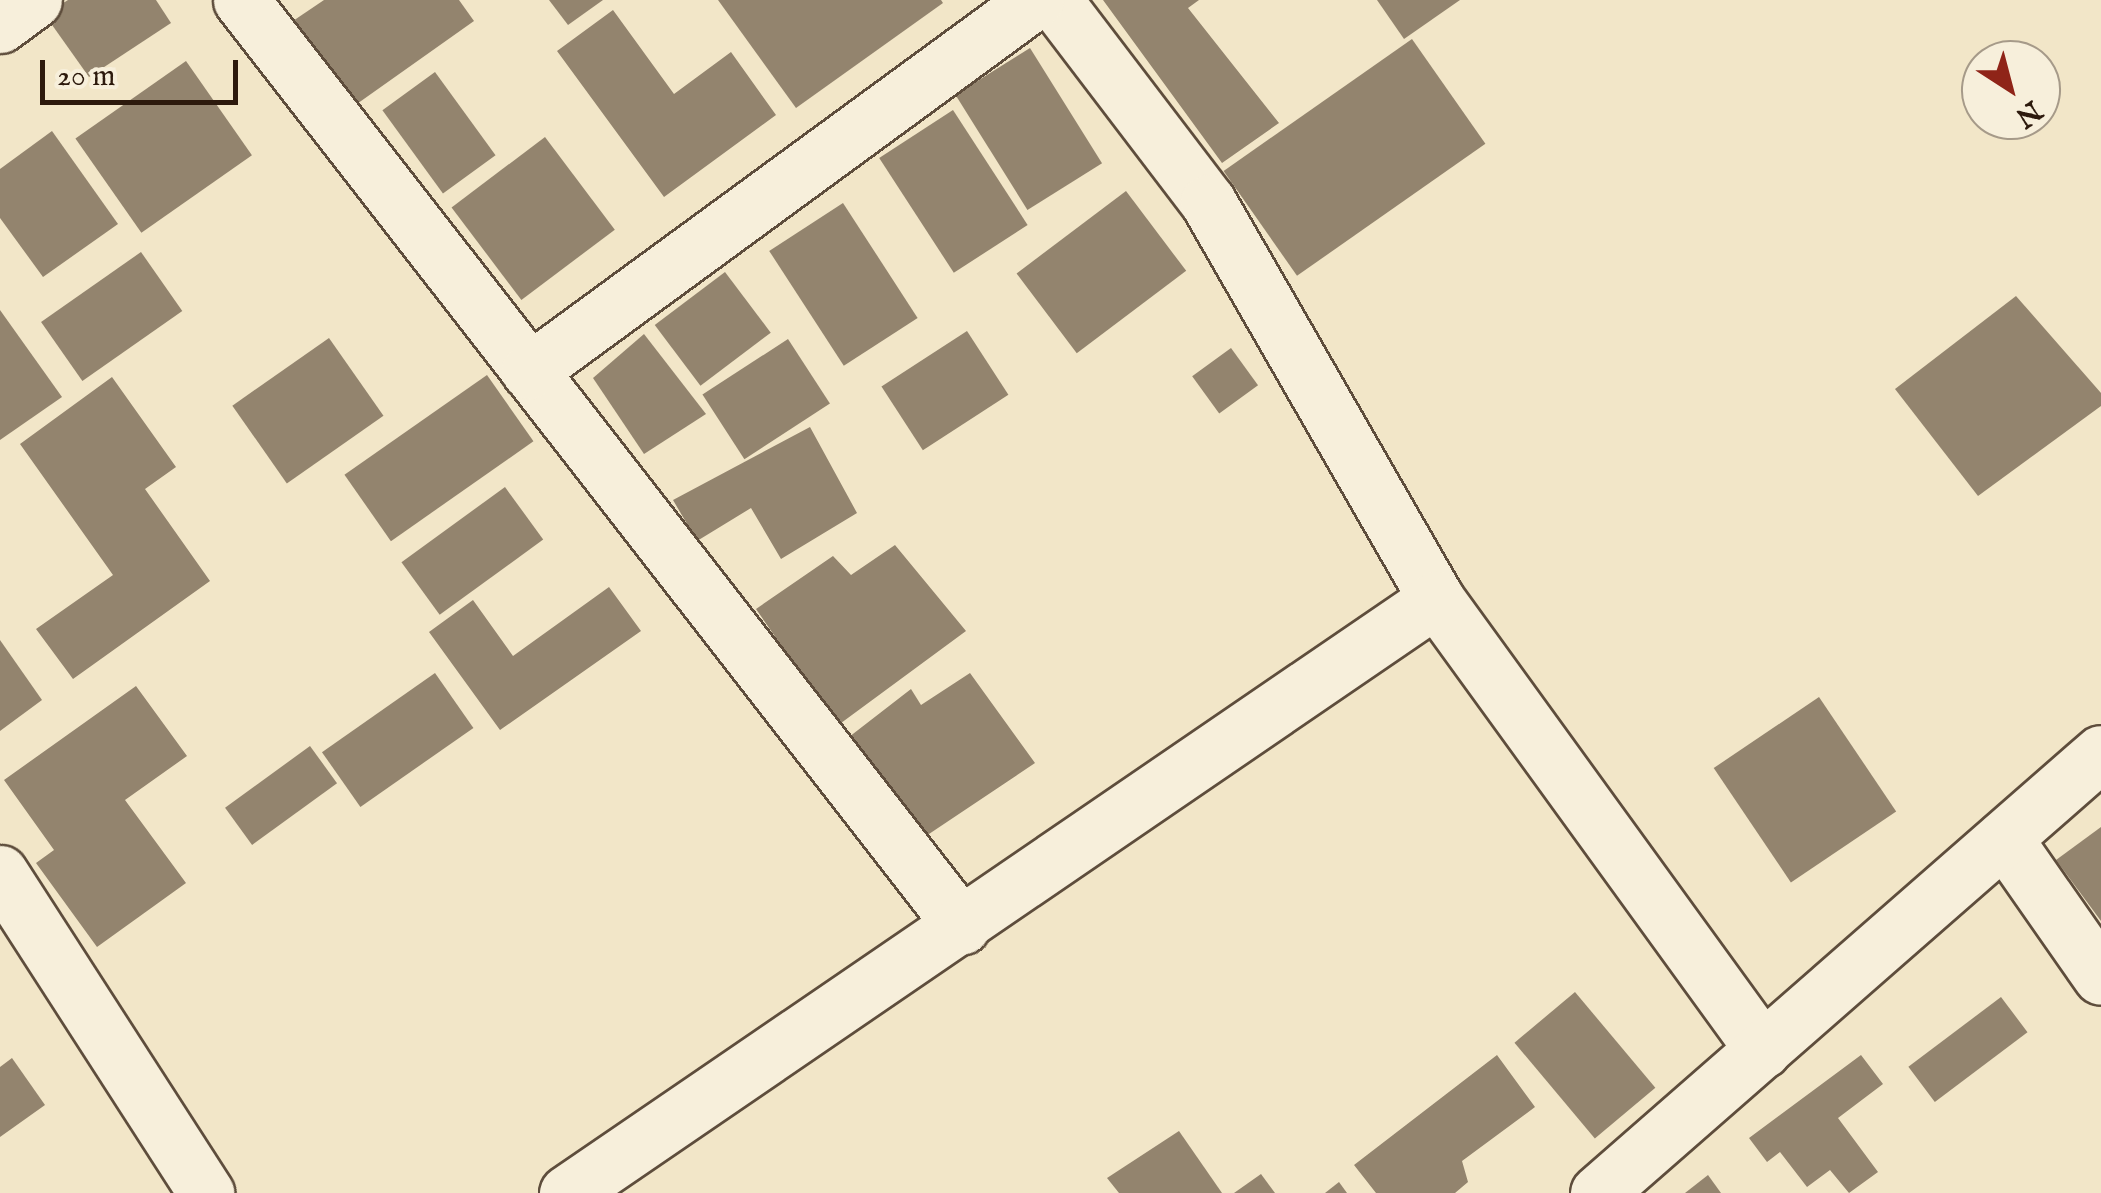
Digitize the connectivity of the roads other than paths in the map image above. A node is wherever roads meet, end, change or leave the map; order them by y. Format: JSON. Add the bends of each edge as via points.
{"nodes":[{"id":1,"x":34,"y":0,"type":"edge"},
{"id":2,"x":242,"y":0,"type":"edge"},
{"id":3,"x":1036,"y":0,"type":"edge"},
{"id":4,"x":1054,"y":0,"type":"edge"},
{"id":5,"x":0,"y":26,"type":"edge"},
{"id":6,"x":529,"y":371,"type":"junction"},
{"id":7,"x":1436,"y":600,"type":"junction"},
{"id":8,"x":2101,"y":753,"type":"edge"},
{"id":9,"x":2004,"y":838,"type":"junction"},
{"id":10,"x":2,"y":880,"type":"edge"},
{"id":11,"x":962,"y":926,"type":"junction"},
{"id":12,"x":2101,"y":977,"type":"edge"},
{"id":13,"x":1763,"y":1050,"type":"junction"},
{"id":14,"x":206,"y":1193,"type":"edge"},
{"id":15,"x":567,"y":1193,"type":"edge"},
{"id":16,"x":1598,"y":1193,"type":"edge"}],
"edges":[{"from":1,"to":5,"type":"street"},
{"from":2,"to":6,"type":"street"},
{"from":3,"to":6,"type":"street"},
{"from":4,"to":7,"type":"street","via":[[1208,202]]},
{"from":6,"to":11,"type":"street"},
{"from":7,"to":11,"type":"street"},
{"from":7,"to":13,"type":"street"},
{"from":8,"to":9,"type":"street"},
{"from":9,"to":12,"type":"street"},
{"from":9,"to":13,"type":"street"},
{"from":10,"to":14,"type":"street"},
{"from":11,"to":15,"type":"street"},
{"from":13,"to":16,"type":"street"}]}
